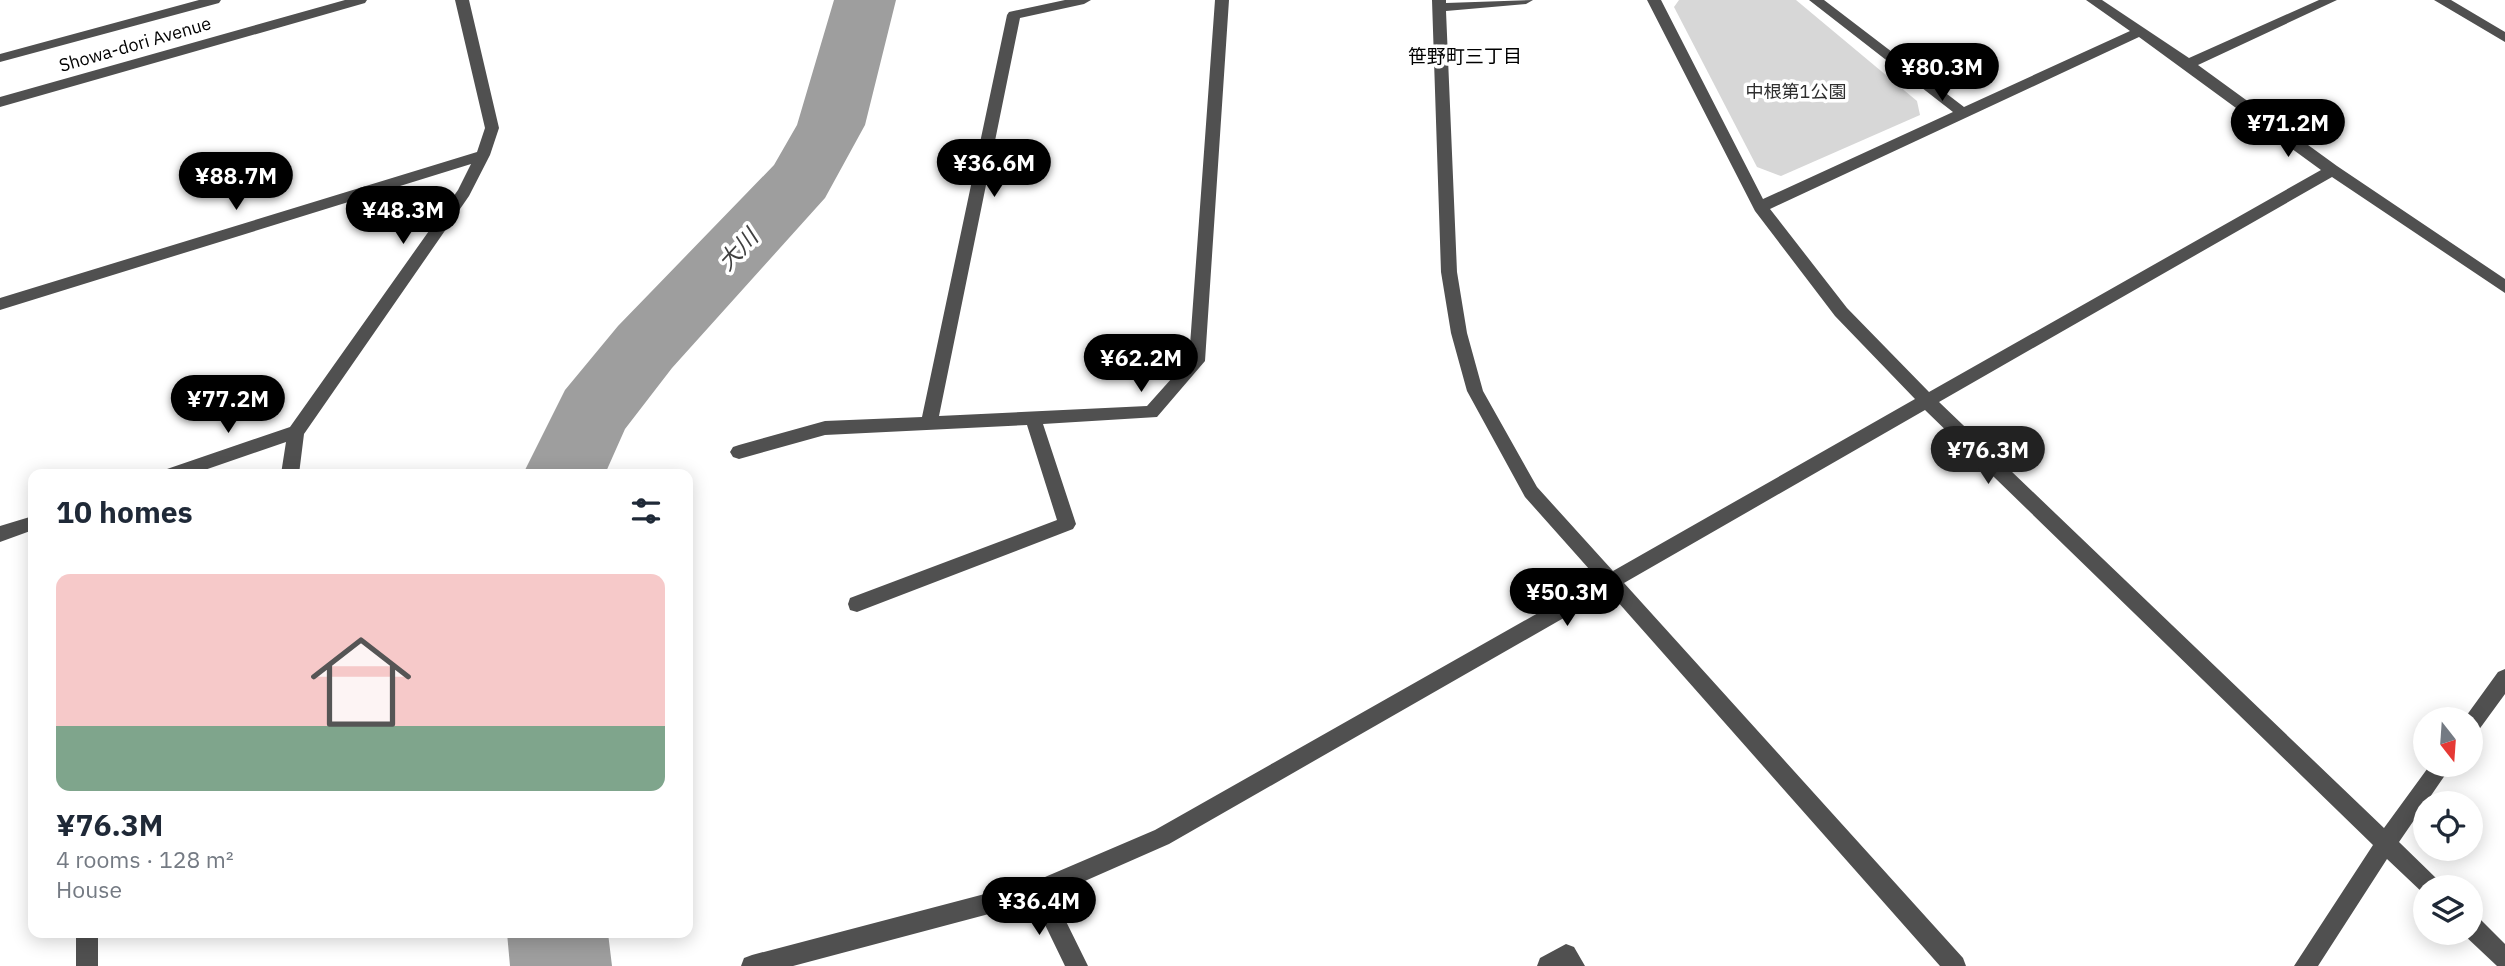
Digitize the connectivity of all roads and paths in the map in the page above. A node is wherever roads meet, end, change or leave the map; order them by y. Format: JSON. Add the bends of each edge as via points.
{"nodes":[{"id":1,"x":214,"y":0,"type":"edge"},
{"id":2,"x":360,"y":0,"type":"edge"},
{"id":3,"x":461,"y":0,"type":"edge"},
{"id":4,"x":1084,"y":0,"type":"edge"},
{"id":5,"x":1222,"y":0,"type":"edge"},
{"id":6,"x":1526,"y":0,"type":"edge"},
{"id":7,"x":1654,"y":0,"type":"edge"},
{"id":8,"x":1816,"y":0,"type":"edge"},
{"id":9,"x":2093,"y":0,"type":"edge"},
{"id":10,"x":2330,"y":0,"type":"edge"},
{"id":11,"x":2441,"y":0,"type":"edge"},
{"id":12,"x":1440,"y":3,"type":"edge"},
{"id":13,"x":2139,"y":32,"type":"junction"},
{"id":14,"x":2505,"y":38,"type":"edge"},
{"id":15,"x":0,"y":58,"type":"edge"},
{"id":16,"x":2188,"y":64,"type":"junction"},
{"id":17,"x":0,"y":102,"type":"edge"},
{"id":18,"x":1963,"y":113,"type":"junction"},
{"id":19,"x":483,"y":155,"type":"junction"},
{"id":20,"x":2332,"y":170,"type":"junction"},
{"id":21,"x":1760,"y":207,"type":"junction"},
{"id":22,"x":2505,"y":287,"type":"edge"},
{"id":23,"x":0,"y":304,"type":"edge"},
{"id":24,"x":1927,"y":401,"type":"junction"},
{"id":25,"x":1033,"y":418,"type":"junction"},
{"id":26,"x":929,"y":423,"type":"junction"},
{"id":27,"x":296,"y":432,"type":"junction"},
{"id":28,"x":739,"y":452,"type":"dead end"},
{"id":29,"x":188,"y":469,"type":"edge"},
{"id":30,"x":291,"y":469,"type":"edge"},
{"id":31,"x":28,"y":525,"type":"edge"},
{"id":32,"x":0,"y":534,"type":"edge"},
{"id":33,"x":1610,"y":581,"type":"junction"},
{"id":34,"x":857,"y":604,"type":"dead end"},
{"id":35,"x":2505,"y":678,"type":"edge"},
{"id":36,"x":2483,"y":708,"type":"edge"},
{"id":37,"x":2433,"y":777,"type":"edge"},
{"id":38,"x":2386,"y":843,"type":"junction"},
{"id":39,"x":2419,"y":875,"type":"edge"},
{"id":40,"x":1039,"y":890,"type":"junction"},
{"id":41,"x":87,"y":938,"type":"edge"},
{"id":42,"x":2483,"y":938,"type":"edge"},
{"id":43,"x":2505,"y":959,"type":"edge"},
{"id":44,"x":87,"y":966,"type":"edge"},
{"id":45,"x":752,"y":966,"type":"edge"},
{"id":46,"x":1077,"y":966,"type":"edge"},
{"id":47,"x":1548,"y":966,"type":"edge"},
{"id":48,"x":1574,"y":966,"type":"edge"},
{"id":49,"x":1955,"y":966,"type":"edge"},
{"id":50,"x":2305,"y":966,"type":"edge"}],
"edges":[{"from":1,"to":15,"type":"street","name":"Showa-dori Avenue"},
{"from":2,"to":17,"type":"street","name":"Showa-dori Avenue"},
{"from":3,"to":19,"type":"street","via":[[492,128]]},
{"from":4,"to":26,"type":"street","via":[[1014,15]]},
{"from":5,"to":25,"type":"street","via":[[1197,361],[1152,412]]},
{"from":6,"to":12,"type":"street"},
{"from":7,"to":21,"type":"street"},
{"from":8,"to":18,"type":"street"},
{"from":9,"to":13,"type":"street"},
{"from":10,"to":16,"type":"street"},
{"from":11,"to":14,"type":"street"},
{"from":12,"to":33,"type":"street","via":[[1449,272],[1475,391],[1531,492]]},
{"from":13,"to":16,"type":"street"},
{"from":13,"to":18,"type":"street"},
{"from":16,"to":20,"type":"street"},
{"from":18,"to":21,"type":"street"},
{"from":19,"to":23,"type":"street"},
{"from":19,"to":27,"type":"street","via":[[464,192]]},
{"from":20,"to":22,"type":"street"},
{"from":20,"to":24,"type":"street"},
{"from":21,"to":24,"type":"street","via":[[1841,312]]},
{"from":24,"to":33,"type":"street"},
{"from":24,"to":38,"type":"street"},
{"from":25,"to":26,"type":"street"},
{"from":25,"to":34,"type":"street","via":[[1067,524]]},
{"from":26,"to":28,"type":"street","via":[[825,428]]},
{"from":27,"to":29,"type":"street"},
{"from":27,"to":30,"type":"street"},
{"from":31,"to":32,"type":"street"},
{"from":33,"to":40,"type":"street","via":[[1163,837]]},
{"from":33,"to":49,"type":"street"},
{"from":35,"to":36,"type":"street"},
{"from":37,"to":38,"type":"street"},
{"from":38,"to":39,"type":"street"},
{"from":38,"to":50,"type":"street"},
{"from":40,"to":45,"type":"street"},
{"from":40,"to":46,"type":"street"},
{"from":41,"to":44,"type":"street"},
{"from":42,"to":43,"type":"street"},
{"from":47,"to":48,"type":"street","via":[[1566,955]]}]}
